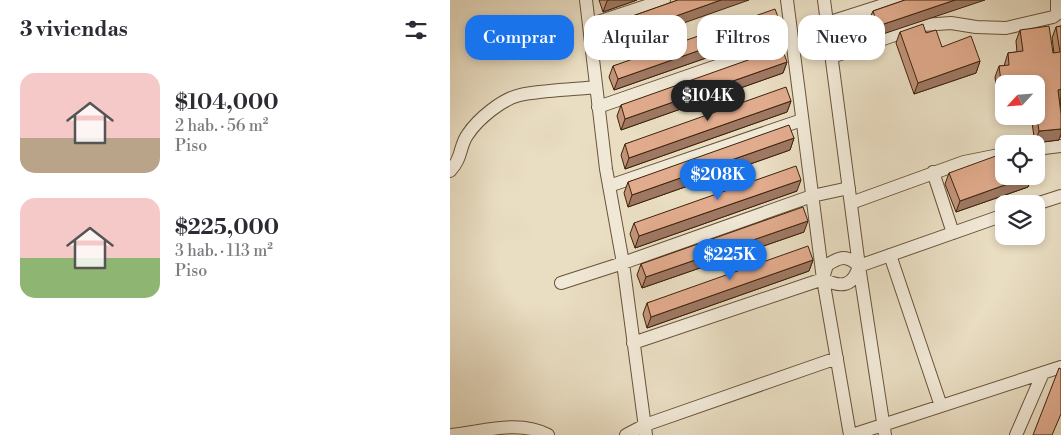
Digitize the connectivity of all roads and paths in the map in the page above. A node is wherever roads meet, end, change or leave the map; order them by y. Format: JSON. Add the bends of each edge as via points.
{"nodes":[{"id":1,"x":586,"y":0,"type":"edge"},
{"id":2,"x":664,"y":0,"type":"edge"},
{"id":3,"x":787,"y":0,"type":"edge"},
{"id":4,"x":824,"y":0,"type":"edge"},
{"id":5,"x":899,"y":0,"type":"edge"},
{"id":6,"x":1057,"y":0,"type":"edge"},
{"id":7,"x":588,"y":15,"type":"edge"},
{"id":8,"x":619,"y":15,"type":"edge"},
{"id":9,"x":826,"y":15,"type":"edge"},
{"id":10,"x":855,"y":15,"type":"edge"},
{"id":11,"x":885,"y":38,"type":"edge"},
{"id":12,"x":792,"y":40,"type":"junction"},
{"id":13,"x":593,"y":60,"type":"edge"},
{"id":14,"x":833,"y":60,"type":"edge"},
{"id":15,"x":596,"y":87,"type":"junction"},
{"id":16,"x":598,"y":107,"type":"junction"},
{"id":17,"x":802,"y":120,"type":"junction"},
{"id":18,"x":1061,"y":146,"type":"edge"},
{"id":19,"x":1045,"y":148,"type":"edge"},
{"id":20,"x":995,"y":156,"type":"edge"},
{"id":21,"x":450,"y":171,"type":"edge"},
{"id":22,"x":933,"y":172,"type":"junction"},
{"id":23,"x":609,"y":186,"type":"junction"},
{"id":24,"x":849,"y":188,"type":"junction"},
{"id":25,"x":812,"y":196,"type":"junction"},
{"id":26,"x":1061,"y":196,"type":"edge"},
{"id":27,"x":1045,"y":201,"type":"edge"},
{"id":28,"x":851,"y":203,"type":"junction"},
{"id":29,"x":995,"y":218,"type":"edge"},
{"id":30,"x":953,"y":233,"type":"junction"},
{"id":31,"x":890,"y":255,"type":"junction"},
{"id":32,"x":623,"y":264,"type":"junction"},
{"id":33,"x":860,"y":266,"type":"junction"},
{"id":34,"x":822,"y":279,"type":"junction"},
{"id":35,"x":561,"y":283,"type":"dead end"},
{"id":36,"x":632,"y":343,"type":"junction"},
{"id":37,"x":837,"y":358,"type":"junction"},
{"id":38,"x":1061,"y":367,"type":"edge"},
{"id":39,"x":1044,"y":373,"type":"junction"},
{"id":40,"x":941,"y":406,"type":"junction"},
{"id":41,"x":646,"y":430,"type":"edge"},
{"id":42,"x":884,"y":430,"type":"edge"},
{"id":43,"x":451,"y":435,"type":"edge"},
{"id":44,"x":548,"y":435,"type":"edge"},
{"id":45,"x":626,"y":435,"type":"edge"},
{"id":46,"x":851,"y":435,"type":"edge"},
{"id":47,"x":1016,"y":435,"type":"edge"}],
"edges":[{"from":1,"to":7,"type":"lane"},
{"from":2,"to":8,"type":"lane"},
{"from":3,"to":12,"type":"lane"},
{"from":4,"to":9,"type":"lane"},
{"from":5,"to":10,"type":"lane"},
{"from":6,"to":11,"type":"lane","via":[[1057,14],[1053,17],[1006,28],[976,28],[951,23],[923,25]]},
{"from":12,"to":16,"type":"lane"},
{"from":12,"to":17,"type":"lane"},
{"from":13,"to":15,"type":"lane"},
{"from":14,"to":24,"type":"lane"},
{"from":15,"to":16,"type":"lane"},
{"from":15,"to":21,"type":"lane","via":[[518,96],[494,109],[467,135],[457,163]]},
{"from":16,"to":23,"type":"lane"},
{"from":17,"to":23,"type":"lane"},
{"from":17,"to":25,"type":"lane"},
{"from":18,"to":19,"type":"lane"},
{"from":20,"to":22,"type":"lane"},
{"from":22,"to":28,"type":"lane"},
{"from":22,"to":30,"type":"lane"},
{"from":23,"to":32,"type":"lane"},
{"from":24,"to":25,"type":"lane"},
{"from":24,"to":28,"type":"lane"},
{"from":25,"to":32,"type":"lane"},
{"from":25,"to":34,"type":"lane"},
{"from":26,"to":27,"type":"lane"},
{"from":28,"to":33,"type":"lane"},
{"from":29,"to":30,"type":"lane"},
{"from":30,"to":31,"type":"lane"},
{"from":31,"to":33,"type":"lane"},
{"from":31,"to":40,"type":"lane"},
{"from":32,"to":35,"type":"lane"},
{"from":32,"to":36,"type":"lane"},
{"from":33,"to":34,"type":"lane","via":[[852,281],[843,285]]},
{"from":33,"to":34,"type":"lane","via":[[853,260],[840,258],[827,265]]},
{"from":33,"to":42,"type":"lane"},
{"from":34,"to":36,"type":"lane"},
{"from":34,"to":37,"type":"lane"},
{"from":36,"to":41,"type":"lane"},
{"from":37,"to":41,"type":"lane"},
{"from":37,"to":46,"type":"lane"},
{"from":38,"to":39,"type":"lane"},
{"from":39,"to":40,"type":"lane"},
{"from":39,"to":47,"type":"lane"},
{"from":40,"to":42,"type":"lane"},
{"from":41,"to":45,"type":"lane"},
{"from":42,"to":46,"type":"lane"},
{"from":43,"to":44,"type":"lane","via":[[506,427],[537,429]]}]}
